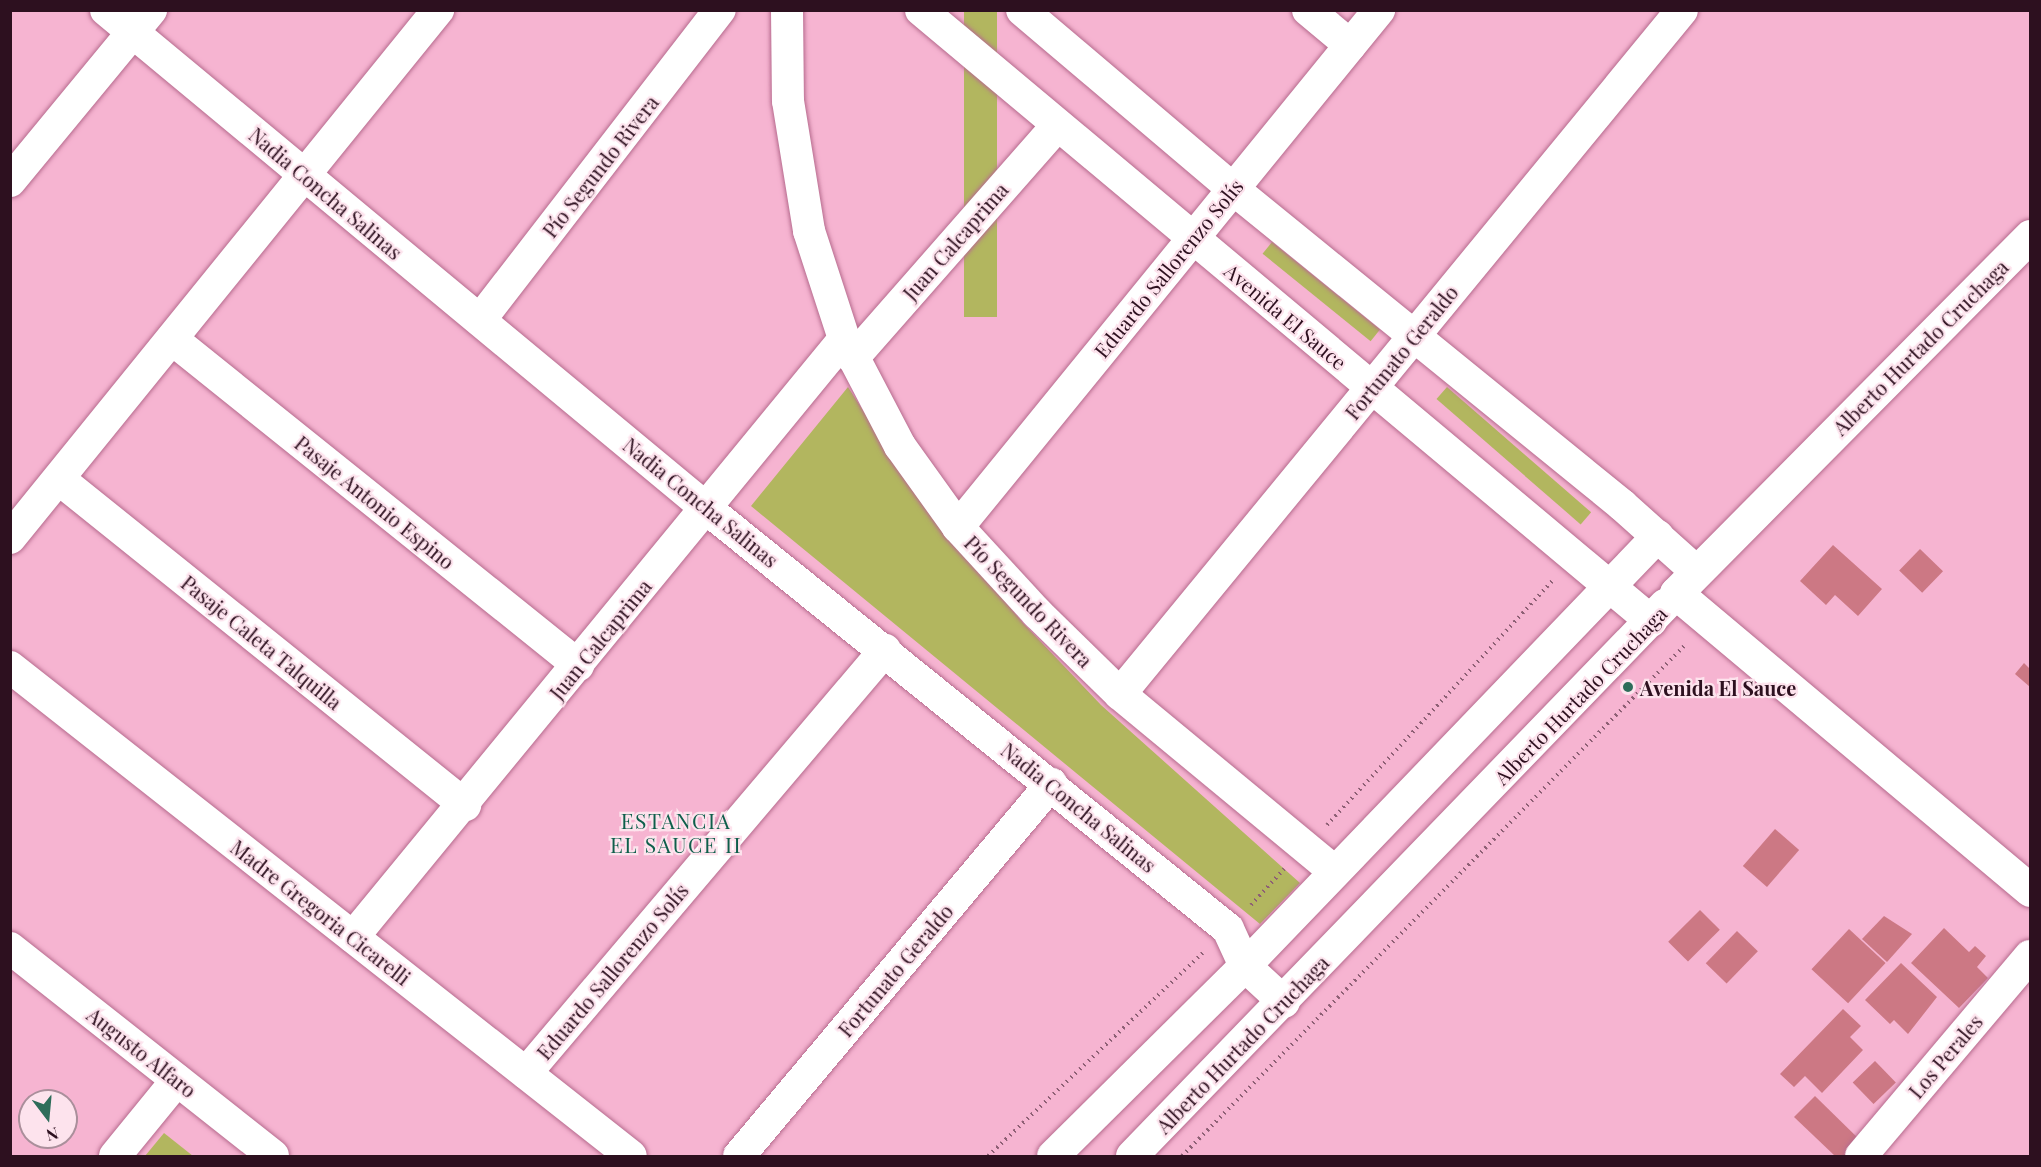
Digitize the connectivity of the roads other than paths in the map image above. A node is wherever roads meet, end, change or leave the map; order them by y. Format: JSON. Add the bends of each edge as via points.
{"nodes":[{"id":1,"x":106,"y":10,"type":"edge"},
{"id":2,"x":438,"y":10,"type":"edge"},
{"id":3,"x":720,"y":10,"type":"edge"},
{"id":4,"x":788,"y":10,"type":"edge"},
{"id":5,"x":921,"y":10,"type":"edge"},
{"id":6,"x":1022,"y":10,"type":"edge"},
{"id":7,"x":1308,"y":10,"type":"edge"},
{"id":8,"x":1379,"y":10,"type":"edge"},
{"id":9,"x":1682,"y":10,"type":"edge"},
{"id":10,"x":142,"y":22,"type":"edge"},
{"id":11,"x":1350,"y":45,"type":"junction"},
{"id":12,"x":1058,"y":125,"type":"junction"},
{"id":13,"x":305,"y":175,"type":"junction"},
{"id":14,"x":10,"y":181,"type":"edge"},
{"id":15,"x":1232,"y":188,"type":"junction"},
{"id":16,"x":2031,"y":236,"type":"edge"},
{"id":17,"x":1194,"y":239,"type":"junction"},
{"id":18,"x":480,"y":321,"type":"junction"},
{"id":19,"x":1415,"y":335,"type":"junction"},
{"id":20,"x":172,"y":339,"type":"junction"},
{"id":21,"x":848,"y":349,"type":"junction"},
{"id":22,"x":1372,"y":387,"type":"junction"},
{"id":23,"x":59,"y":479,"type":"junction"},
{"id":24,"x":707,"y":509,"type":"junction"},
{"id":25,"x":958,"y":526,"type":"junction"},
{"id":26,"x":1658,"y":536,"type":"junction"},
{"id":27,"x":10,"y":538,"type":"edge"},
{"id":28,"x":1687,"y":582,"type":"junction"},
{"id":29,"x":1612,"y":587,"type":"junction"},
{"id":30,"x":1651,"y":621,"type":"junction"},
{"id":31,"x":885,"y":650,"type":"junction"},
{"id":32,"x":578,"y":665,"type":"junction"},
{"id":33,"x":10,"y":667,"type":"edge"},
{"id":34,"x":1120,"y":694,"type":"junction"},
{"id":35,"x":1051,"y":784,"type":"junction"},
{"id":36,"x":465,"y":804,"type":"junction"},
{"id":37,"x":1334,"y":871,"type":"junction"},
{"id":38,"x":2031,"y":890,"type":"edge"},
{"id":39,"x":353,"y":937,"type":"junction"},
{"id":40,"x":12,"y":953,"type":"edge"},
{"id":41,"x":2031,"y":956,"type":"edge"},
{"id":42,"x":1245,"y":966,"type":"junction"},
{"id":43,"x":1284,"y":1002,"type":"junction"},
{"id":44,"x":526,"y":1073,"type":"junction"},
{"id":45,"x":177,"y":1080,"type":"junction"},
{"id":46,"x":116,"y":1156,"type":"edge"},
{"id":47,"x":273,"y":1156,"type":"edge"},
{"id":48,"x":631,"y":1156,"type":"edge"},
{"id":49,"x":739,"y":1156,"type":"edge"},
{"id":50,"x":1053,"y":1156,"type":"edge"},
{"id":51,"x":1132,"y":1156,"type":"edge"},
{"id":52,"x":1861,"y":1156,"type":"edge"}],
"edges":[{"from":1,"to":10,"type":"street","name":"Nadia Concha Salinas"},
{"from":2,"to":13,"type":"street"},
{"from":3,"to":18,"type":"street","name":"Pío Segundo Rivera"},
{"from":4,"to":21,"type":"street","name":"Pío Segundo Rivera","via":[[788,101],[799,188],[821,274]]},
{"from":5,"to":12,"type":"street","name":"Avenida El Sauce"},
{"from":6,"to":15,"type":"street"},
{"from":7,"to":11,"type":"street"},
{"from":8,"to":11,"type":"street","name":"Eduardo Sallorenzo Solís"},
{"from":9,"to":19,"type":"street","name":"Fortunato Geraldo"},
{"from":10,"to":13,"type":"street","name":"Nadia Concha Salinas"},
{"from":10,"to":14,"type":"street"},
{"from":11,"to":15,"type":"street","name":"Eduardo Sallorenzo Solís"},
{"from":12,"to":17,"type":"street","name":"Avenida El Sauce"},
{"from":12,"to":21,"type":"street","name":"Juan Calcaprima"},
{"from":13,"to":18,"type":"street","name":"Nadia Concha Salinas"},
{"from":13,"to":20,"type":"street"},
{"from":15,"to":17,"type":"street","name":"Eduardo Sallorenzo Solís"},
{"from":15,"to":19,"type":"street"},
{"from":16,"to":28,"type":"street","name":"Alberto Hurtado Cruchaga"},
{"from":17,"to":22,"type":"street","name":"Avenida El Sauce"},
{"from":17,"to":25,"type":"street","name":"Eduardo Sallorenzo Solís"},
{"from":18,"to":24,"type":"street","name":"Nadia Concha Salinas"},
{"from":19,"to":22,"type":"street","name":"Fortunato Geraldo"},
{"from":19,"to":26,"type":"street"},
{"from":20,"to":23,"type":"street"},
{"from":20,"to":32,"type":"street","name":"Pasaje Antonio Espino"},
{"from":21,"to":24,"type":"street","name":"Juan Calcaprima"},
{"from":21,"to":25,"type":"street","name":"Pío Segundo Rivera","via":[[900,446]]},
{"from":22,"to":29,"type":"street","name":"Avenida El Sauce"},
{"from":22,"to":34,"type":"street","name":"Fortunato Geraldo"},
{"from":23,"to":27,"type":"street"},
{"from":23,"to":36,"type":"street","name":"Pasaje Caleta Talquilla"},
{"from":24,"to":31,"type":"street","name":"Nadia Concha Salinas"},
{"from":24,"to":32,"type":"street","name":"Juan Calcaprima"},
{"from":25,"to":34,"type":"street","name":"Pío Segundo Rivera","via":[[992,568]]},
{"from":26,"to":28,"type":"street"},
{"from":26,"to":29,"type":"street"},
{"from":28,"to":30,"type":"street","name":"Alberto Hurtado Cruchaga"},
{"from":28,"to":38,"type":"street","via":[[1708,622]]},
{"from":29,"to":30,"type":"street","name":"Avenida El Sauce"},
{"from":29,"to":37,"type":"street"},
{"from":30,"to":43,"type":"street","name":"Alberto Hurtado Cruchaga"},
{"from":31,"to":35,"type":"street","name":"Nadia Concha Salinas"},
{"from":31,"to":44,"type":"street","name":"Eduardo Sallorenzo Solís"},
{"from":32,"to":36,"type":"street","name":"Juan Calcaprima"},
{"from":33,"to":39,"type":"street","name":"Madre Gregoria Cicarelli"},
{"from":34,"to":37,"type":"street","name":"Pío Segundo Rivera"},
{"from":35,"to":42,"type":"street","name":"Nadia Concha Salinas","via":[[1228,929]]},
{"from":35,"to":49,"type":"street","name":"Fortunato Geraldo"},
{"from":36,"to":39,"type":"street","name":"Juan Calcaprima"},
{"from":37,"to":42,"type":"street"},
{"from":39,"to":44,"type":"street","name":"Madre Gregoria Cicarelli"},
{"from":40,"to":45,"type":"street","name":"Augusto Alfaro"},
{"from":41,"to":52,"type":"street","name":"Los Perales"},
{"from":42,"to":43,"type":"street","name":"Nadia Concha Salinas"},
{"from":42,"to":50,"type":"street"},
{"from":43,"to":51,"type":"street","name":"Alberto Hurtado Cruchaga"},
{"from":44,"to":48,"type":"street","name":"Madre Gregoria Cicarelli"},
{"from":45,"to":46,"type":"street"},
{"from":45,"to":47,"type":"street","name":"Augusto Alfaro"}]}
